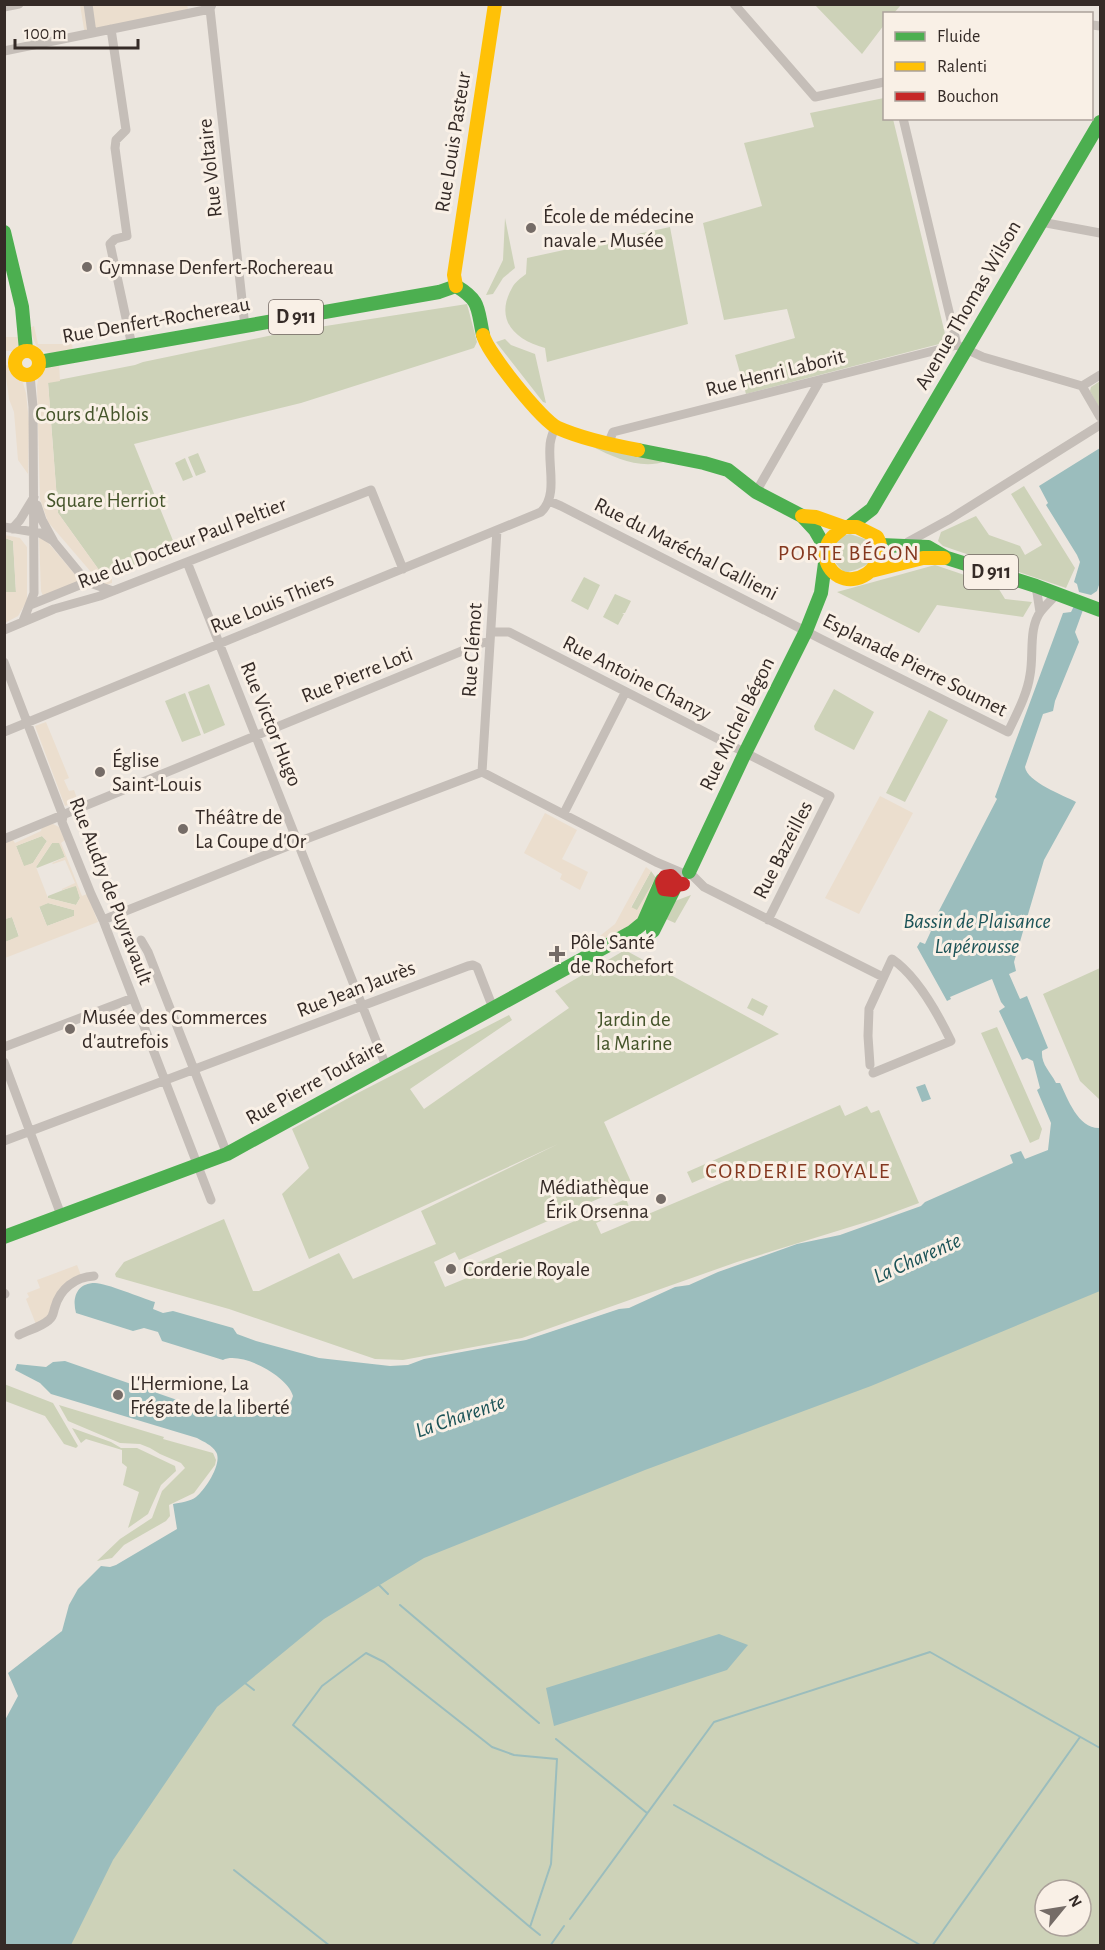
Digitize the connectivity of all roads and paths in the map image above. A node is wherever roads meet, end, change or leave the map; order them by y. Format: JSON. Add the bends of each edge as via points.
{"nodes":[{"id":1,"x":19,"y":4,"type":"edge"},
{"id":2,"x":88,"y":4,"type":"edge"},
{"id":3,"x":495,"y":4,"type":"edge"},
{"id":4,"x":734,"y":4,"type":"edge"},
{"id":5,"x":4,"y":7,"type":"edge"},
{"id":6,"x":211,"y":7,"type":"edge"},
{"id":7,"x":111,"y":29,"type":"junction"},
{"id":8,"x":92,"y":33,"type":"junction"},
{"id":9,"x":4,"y":51,"type":"edge"},
{"id":10,"x":883,"y":82,"type":"edge"},
{"id":11,"x":904,"y":120,"type":"edge"},
{"id":12,"x":1101,"y":122,"type":"edge"},
{"id":13,"x":1041,"y":222,"type":"junction"},
{"id":14,"x":4,"y":232,"type":"edge"},
{"id":15,"x":1101,"y":232,"type":"edge"},
{"id":16,"x":456,"y":286,"type":"junction"},
{"id":17,"x":245,"y":327,"type":"junction"},
{"id":18,"x":132,"y":346,"type":"junction"},
{"id":19,"x":962,"y":347,"type":"junction"},
{"id":20,"x":26,"y":350,"type":"junction"},
{"id":21,"x":10,"y":360,"type":"edge"},
{"id":22,"x":39,"y":362,"type":"junction"},
{"id":23,"x":30,"y":375,"type":"junction"},
{"id":24,"x":1101,"y":375,"type":"edge"},
{"id":25,"x":819,"y":382,"type":"junction"},
{"id":26,"x":1082,"y":386,"type":"junction"},
{"id":27,"x":1101,"y":417,"type":"edge"},
{"id":28,"x":1101,"y":425,"type":"edge"},
{"id":29,"x":555,"y":427,"type":"junction"},
{"id":30,"x":608,"y":444,"type":"junction"},
{"id":31,"x":756,"y":492,"type":"junction"},
{"id":32,"x":34,"y":497,"type":"junction"},
{"id":33,"x":549,"y":501,"type":"junction"},
{"id":34,"x":872,"y":509,"type":"junction"},
{"id":35,"x":802,"y":516,"type":"junction"},
{"id":36,"x":938,"y":526,"type":"junction"},
{"id":37,"x":847,"y":527,"type":"junction"},
{"id":38,"x":8,"y":528,"type":"edge"},
{"id":39,"x":497,"y":531,"type":"junction"},
{"id":40,"x":34,"y":532,"type":"junction"},
{"id":41,"x":877,"y":539,"type":"junction"},
{"id":42,"x":54,"y":542,"type":"junction"},
{"id":43,"x":906,"y":546,"type":"junction"},
{"id":44,"x":928,"y":548,"type":"junction"},
{"id":45,"x":826,"y":549,"type":"junction"},
{"id":46,"x":946,"y":558,"type":"junction"},
{"id":47,"x":187,"y":562,"type":"junction"},
{"id":48,"x":825,"y":563,"type":"junction"},
{"id":49,"x":889,"y":568,"type":"junction"},
{"id":50,"x":403,"y":569,"type":"junction"},
{"id":51,"x":871,"y":571,"type":"junction"},
{"id":52,"x":842,"y":578,"type":"junction"},
{"id":53,"x":87,"y":582,"type":"junction"},
{"id":54,"x":1036,"y":586,"type":"junction"},
{"id":55,"x":113,"y":591,"type":"junction"},
{"id":56,"x":34,"y":593,"type":"junction"},
{"id":57,"x":821,"y":593,"type":"junction"},
{"id":58,"x":1060,"y":595,"type":"junction"},
{"id":59,"x":43,"y":601,"type":"junction"},
{"id":60,"x":30,"y":605,"type":"junction"},
{"id":61,"x":54,"y":609,"type":"junction"},
{"id":62,"x":1098,"y":609,"type":"edge"},
{"id":63,"x":1040,"y":612,"type":"junction"},
{"id":64,"x":23,"y":621,"type":"junction"},
{"id":65,"x":4,"y":630,"type":"edge"},
{"id":66,"x":806,"y":631,"type":"junction"},
{"id":67,"x":491,"y":637,"type":"junction"},
{"id":68,"x":220,"y":644,"type":"junction"},
{"id":69,"x":4,"y":662,"type":"edge"},
{"id":70,"x":625,"y":693,"type":"junction"},
{"id":71,"x":28,"y":722,"type":"junction"},
{"id":72,"x":4,"y":732,"type":"edge"},
{"id":73,"x":256,"y":735,"type":"junction"},
{"id":74,"x":745,"y":753,"type":"junction"},
{"id":75,"x":482,"y":772,"type":"junction"},
{"id":76,"x":830,"y":796,"type":"joint"},
{"id":77,"x":564,"y":813,"type":"junction"},
{"id":78,"x":63,"y":816,"type":"junction"},
{"id":79,"x":4,"y":840,"type":"edge"},
{"id":80,"x":298,"y":842,"type":"junction"},
{"id":81,"x":656,"y":862,"type":"junction"},
{"id":82,"x":678,"y":879,"type":"junction"},
{"id":83,"x":103,"y":920,"type":"junction"},
{"id":84,"x":768,"y":920,"type":"junction"},
{"id":85,"x":647,"y":927,"type":"joint"},
{"id":86,"x":141,"y":940,"type":"dead end"},
{"id":87,"x":882,"y":977,"type":"junction"},
{"id":88,"x":133,"y":998,"type":"junction"},
{"id":89,"x":363,"y":1006,"type":"junction"},
{"id":90,"x":493,"y":1008,"type":"junction"},
{"id":91,"x":4,"y":1047,"type":"edge"},
{"id":92,"x":4,"y":1062,"type":"edge"},
{"id":93,"x":386,"y":1066,"type":"junction"},
{"id":94,"x":194,"y":1070,"type":"junction"},
{"id":95,"x":165,"y":1081,"type":"junction"},
{"id":96,"x":30,"y":1132,"type":"junction"},
{"id":97,"x":4,"y":1141,"type":"edge"},
{"id":98,"x":227,"y":1154,"type":"junction"},
{"id":99,"x":198,"y":1166,"type":"junction"},
{"id":100,"x":211,"y":1200,"type":"dead end"},
{"id":101,"x":61,"y":1215,"type":"junction"},
{"id":102,"x":4,"y":1237,"type":"edge"},
{"id":103,"x":94,"y":1276,"type":"dead end"},
{"id":104,"x":19,"y":1335,"type":"dead end"}],
"edges":[{"from":1,"to":5,"type":"street"},
{"from":2,"to":8,"type":"street"},
{"from":3,"to":16,"type":"main road","name":"Rue Louis Pasteur","via":[[454,275]]},
{"from":4,"to":10,"type":"street","via":[[815,97]]},
{"from":6,"to":7,"type":"street"},
{"from":6,"to":17,"type":"street","name":"Rue Voltaire"},
{"from":7,"to":8,"type":"street"},
{"from":7,"to":18,"type":"street","via":[[126,130],[116,140],[115,148],[127,236],[115,238],[110,244]]},
{"from":8,"to":9,"type":"street"},
{"from":11,"to":19,"type":"street"},
{"from":12,"to":13,"type":"main road","name":"Avenue Thomas Wilson"},
{"from":13,"to":15,"type":"street"},
{"from":13,"to":19,"type":"main road","name":"Avenue Thomas Wilson"},
{"from":14,"to":20,"type":"main road","via":[[27,338]]},
{"from":16,"to":17,"type":"main road","name":"Rue Denfert-Rochereau","number":"D 911"},
{"from":16,"to":29,"type":"main road","via":[[475,301],[491,353]]},
{"from":17,"to":18,"type":"main road","name":"Rue Denfert-Rochereau","number":"D 911"},
{"from":18,"to":22,"type":"main road","name":"Rue Denfert-Rochereau","number":"D 911"},
{"from":19,"to":25,"type":"street","name":"Rue Henri Laborit"},
{"from":19,"to":26,"type":"street","via":[[983,357]]},
{"from":19,"to":34,"type":"main road","name":"Avenue Thomas Wilson"},
{"from":20,"to":21,"type":"main road"},
{"from":20,"to":22,"type":"main road","via":[[37,355]]},
{"from":21,"to":23,"type":"main road","via":[[19,372]]},
{"from":22,"to":23,"type":"main road","via":[[36,372]]},
{"from":23,"to":32,"type":"street"},
{"from":24,"to":26,"type":"street"},
{"from":25,"to":30,"type":"street","name":"Rue Henri Laborit","via":[[613,432]]},
{"from":25,"to":31,"type":"street"},
{"from":26,"to":27,"type":"street"},
{"from":28,"to":36,"type":"street"},
{"from":29,"to":30,"type":"main road"},
{"from":29,"to":33,"type":"street","via":[[550,443]]},
{"from":30,"to":31,"type":"main road","via":[[728,470]]},
{"from":31,"to":35,"type":"main road"},
{"from":32,"to":38,"type":"street","via":[[20,520]]},
{"from":32,"to":40,"type":"street"},
{"from":32,"to":42,"type":"street"},
{"from":33,"to":39,"type":"street","name":"Rue Louis Thiers","via":[[541,512]]},
{"from":33,"to":66,"type":"street","name":"Rue du Maréchal Gallieni"},
{"from":34,"to":37,"type":"main road","name":"Avenue Thomas Wilson"},
{"from":34,"to":41,"type":"main road","via":[[870,524]]},
{"from":35,"to":37,"type":"main road"},
{"from":35,"to":45,"type":"main road"},
{"from":36,"to":43,"type":"street"},
{"from":36,"to":44,"type":"street","via":[[930,535]]},
{"from":37,"to":41,"type":"main road"},
{"from":37,"to":45,"type":"main road","via":[[833,535]]},
{"from":38,"to":40,"type":"street"},
{"from":39,"to":50,"type":"street","name":"Rue Louis Thiers"},
{"from":39,"to":67,"type":"street","name":"Rue Clémot"},
{"from":40,"to":42,"type":"street"},
{"from":40,"to":56,"type":"street"},
{"from":41,"to":43,"type":"main road","number":"D 911"},
{"from":41,"to":51,"type":"main road","via":[[881,556]]},
{"from":42,"to":53,"type":"street"},
{"from":43,"to":44,"type":"main road","number":"D 911"},
{"from":44,"to":46,"type":"main road","number":"D 911"},
{"from":44,"to":49,"type":"street","number":"D 911"},
{"from":45,"to":48,"type":"main road"},
{"from":46,"to":49,"type":"main road","number":"D 911","via":[[924,558]]},
{"from":46,"to":54,"type":"main road","number":"D 911"},
{"from":47,"to":50,"type":"street","name":"Rue du Docteur Paul Peltier","via":[[371,490]]},
{"from":47,"to":55,"type":"street","name":"Rue du Docteur Paul Peltier"},
{"from":47,"to":68,"type":"street","name":"Rue Victor Hugo"},
{"from":48,"to":52,"type":"main road"},
{"from":48,"to":57,"type":"main road","name":"Rue Michel Bégon"},
{"from":49,"to":51,"type":"main road","number":"D 911"},
{"from":50,"to":68,"type":"street","name":"Rue Louis Thiers"},
{"from":51,"to":52,"type":"main road","via":[[854,579]]},
{"from":52,"to":57,"type":"main road"},
{"from":53,"to":55,"type":"street"},
{"from":53,"to":59,"type":"street"},
{"from":53,"to":61,"type":"street","via":[[74,597]]},
{"from":54,"to":58,"type":"main road","number":"D 911"},
{"from":54,"to":63,"type":"street"},
{"from":55,"to":61,"type":"street","name":"Rue du Docteur Paul Peltier"},
{"from":56,"to":59,"type":"street"},
{"from":56,"to":60,"type":"street"},
{"from":57,"to":66,"type":"main road","name":"Rue Michel Bégon"},
{"from":58,"to":62,"type":"main road","number":"D 911"},
{"from":58,"to":63,"type":"street"},
{"from":59,"to":60,"type":"street"},
{"from":59,"to":61,"type":"street"},
{"from":60,"to":64,"type":"street"},
{"from":61,"to":64,"type":"street","name":"Rue du Docteur Paul Peltier"},
{"from":63,"to":66,"type":"street","name":"Esplanade Pierre Soumet","via":[[1033,633],[1031,674],[1025,697],[1008,732]]},
{"from":64,"to":65,"type":"street","name":"Rue du Docteur Paul Peltier"},
{"from":66,"to":74,"type":"main road","name":"Rue Michel Bégon"},
{"from":67,"to":70,"type":"street","name":"Rue Antoine Chanzy","via":[[509,632]]},
{"from":67,"to":73,"type":"street","name":"Rue Pierre Loti"},
{"from":67,"to":75,"type":"street","name":"Rue Clémot"},
{"from":68,"to":71,"type":"street","name":"Rue Louis Thiers"},
{"from":68,"to":73,"type":"street","name":"Rue Victor Hugo"},
{"from":69,"to":71,"type":"street","name":"Rue Audry de Puyravault"},
{"from":70,"to":74,"type":"street","name":"Rue Antoine Chanzy"},
{"from":70,"to":77,"type":"street"},
{"from":71,"to":72,"type":"street","name":"Rue Louis Thiers"},
{"from":71,"to":78,"type":"street","name":"Rue Audry de Puyravault"},
{"from":73,"to":78,"type":"street","name":"Rue Pierre Loti"},
{"from":73,"to":80,"type":"street","name":"Rue Victor Hugo"},
{"from":74,"to":76,"type":"street","name":"Rue Antoine Chanzy"},
{"from":74,"to":82,"type":"main road","name":"Rue Michel Bégon"},
{"from":75,"to":77,"type":"street"},
{"from":75,"to":80,"type":"street"},
{"from":76,"to":84,"type":"street","name":"Rue Bazeilles"},
{"from":77,"to":81,"type":"street"},
{"from":78,"to":79,"type":"street","name":"Rue Pierre Loti"},
{"from":78,"to":83,"type":"street","name":"Rue Audry de Puyravault","via":[[62,822]]},
{"from":80,"to":83,"type":"street"},
{"from":80,"to":89,"type":"street","name":"Rue Victor Hugo"},
{"from":81,"to":82,"type":"street"},
{"from":81,"to":82,"type":"street"},
{"from":82,"to":84,"type":"street","via":[[704,887]]},
{"from":82,"to":85,"type":"main road","name":"Rue Michel Bégon"},
{"from":83,"to":88,"type":"street","name":"Rue Audry de Puyravault"},
{"from":84,"to":87,"type":"street"},
{"from":85,"to":90,"type":"main road","name":"Rue Pierre Toufaire"},
{"from":86,"to":94,"type":"street"},
{"from":87,"to":87,"type":"street","via":[[869,1009],[872,1069],[951,1041],[906,968],[892,959]]},
{"from":88,"to":91,"type":"street"},
{"from":88,"to":95,"type":"street","name":"Rue Audry de Puyravault"},
{"from":89,"to":90,"type":"street","name":"Rue Jean Jaurès","via":[[473,965]]},
{"from":89,"to":93,"type":"street","name":"Rue Victor Hugo"},
{"from":89,"to":94,"type":"street","name":"Rue Jean Jaurès"},
{"from":90,"to":93,"type":"main road","name":"Rue Pierre Toufaire"},
{"from":92,"to":96,"type":"street"},
{"from":93,"to":98,"type":"main road","name":"Rue Pierre Toufaire"},
{"from":94,"to":95,"type":"street","name":"Rue Jean Jaurès"},
{"from":94,"to":98,"type":"street"},
{"from":95,"to":96,"type":"street","name":"Rue Jean Jaurès"},
{"from":95,"to":99,"type":"street","name":"Rue Audry de Puyravault"},
{"from":96,"to":97,"type":"street","name":"Rue Jean Jaurès"},
{"from":96,"to":101,"type":"street"},
{"from":98,"to":99,"type":"main road","name":"Rue Pierre Toufaire"},
{"from":99,"to":100,"type":"street","name":"Rue Audry de Puyravault"},
{"from":99,"to":101,"type":"main road","name":"Rue Pierre Toufaire"},
{"from":101,"to":102,"type":"main road","name":"Rue Pierre Toufaire"},
{"from":103,"to":104,"type":"street","via":[[69,1285],[58,1298],[52,1318]]}]}
